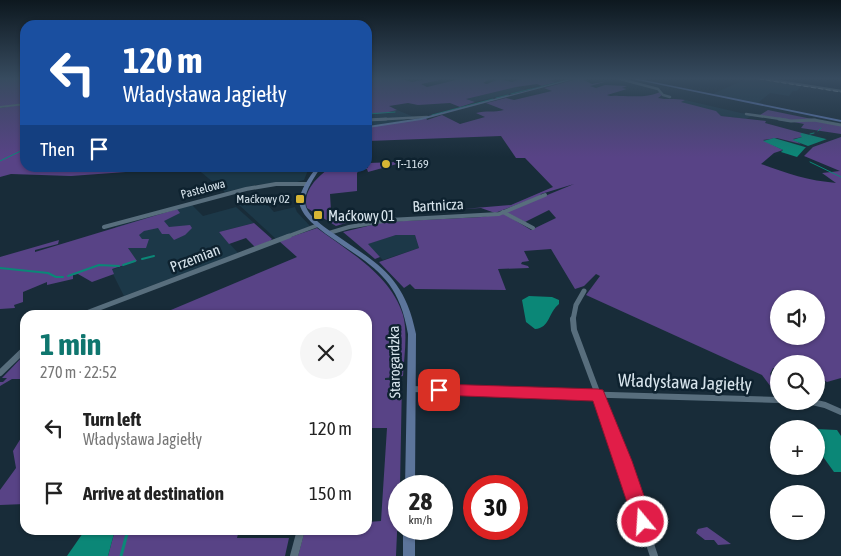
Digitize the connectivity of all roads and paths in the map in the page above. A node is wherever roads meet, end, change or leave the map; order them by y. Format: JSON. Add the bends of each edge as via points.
{"nodes":[{"id":1,"x":17,"y":105,"type":"edge"},
{"id":2,"x":474,"y":105,"type":"edge"},
{"id":3,"x":762,"y":105,"type":"edge"},
{"id":4,"x":0,"y":107,"type":"edge"},
{"id":5,"x":746,"y":114,"type":"dead end"},
{"id":6,"x":427,"y":117,"type":"junction"},
{"id":7,"x":372,"y":120,"type":"edge"},
{"id":8,"x":841,"y":121,"type":"edge"},
{"id":9,"x":372,"y":126,"type":"edge"},
{"id":10,"x":841,"y":126,"type":"edge"},
{"id":11,"x":316,"y":172,"type":"edge"},
{"id":12,"x":308,"y":184,"type":"junction"},
{"id":13,"x":545,"y":195,"type":"dead end"},
{"id":14,"x":503,"y":212,"type":"junction"},
{"id":15,"x":318,"y":225,"type":"junction"},
{"id":16,"x":104,"y":227,"type":"dead end"},
{"id":17,"x":533,"y":228,"type":"dead end"},
{"id":18,"x":329,"y":232,"type":"junction"},
{"id":19,"x":584,"y":291,"type":"dead end"},
{"id":20,"x":94,"y":310,"type":"edge"},
{"id":21,"x":20,"y":355,"type":"edge"},
{"id":22,"x":0,"y":373,"type":"edge"},
{"id":23,"x":411,"y":389,"type":"junction"},
{"id":24,"x":598,"y":395,"type":"junction"},
{"id":25,"x":770,"y":400,"type":"edge"},
{"id":26,"x":825,"y":405,"type":"edge"},
{"id":27,"x":841,"y":412,"type":"edge"},
{"id":28,"x":410,"y":475,"type":"edge"},
{"id":29,"x":300,"y":535,"type":"edge"},
{"id":30,"x":409,"y":540,"type":"edge"},
{"id":31,"x":294,"y":556,"type":"edge"},
{"id":32,"x":409,"y":556,"type":"edge"},
{"id":33,"x":654,"y":556,"type":"edge"}],
"edges":[{"from":1,"to":4,"type":"street"},
{"from":2,"to":6,"type":"main road"},
{"from":3,"to":8,"type":"main road"},
{"from":5,"to":10,"type":"street"},
{"from":6,"to":7,"type":"street"},
{"from":6,"to":9,"type":"main road"},
{"from":11,"to":12,"type":"main road","name":"Starogardzka"},
{"from":12,"to":15,"type":"main road","name":"Starogardzka","via":[[302,205]]},
{"from":12,"to":16,"type":"street","name":"Pastelowa","via":[[276,184],[246,189]]},
{"from":13,"to":14,"type":"street","name":"Bartnicza"},
{"from":14,"to":17,"type":"street"},
{"from":14,"to":18,"type":"street","name":"Bartnicza","via":[[361,222]]},
{"from":15,"to":18,"type":"main road","name":"Starogardzka"},
{"from":15,"to":20,"type":"street","name":"Przemian"},
{"from":18,"to":23,"type":"main road","name":"Starogardzka","via":[[380,269],[401,296],[412,334]]},
{"from":19,"to":24,"type":"street","via":[[575,305],[573,325]]},
{"from":21,"to":22,"type":"street"},
{"from":23,"to":24,"type":"street","name":"Władysława Jagiełły"},
{"from":23,"to":28,"type":"main road","name":"Starogardzka"},
{"from":24,"to":25,"type":"street","name":"Władysława Jagiełły"},
{"from":24,"to":33,"type":"street"},
{"from":26,"to":27,"type":"street"},
{"from":29,"to":31,"type":"street"},
{"from":30,"to":32,"type":"main road"}]}
